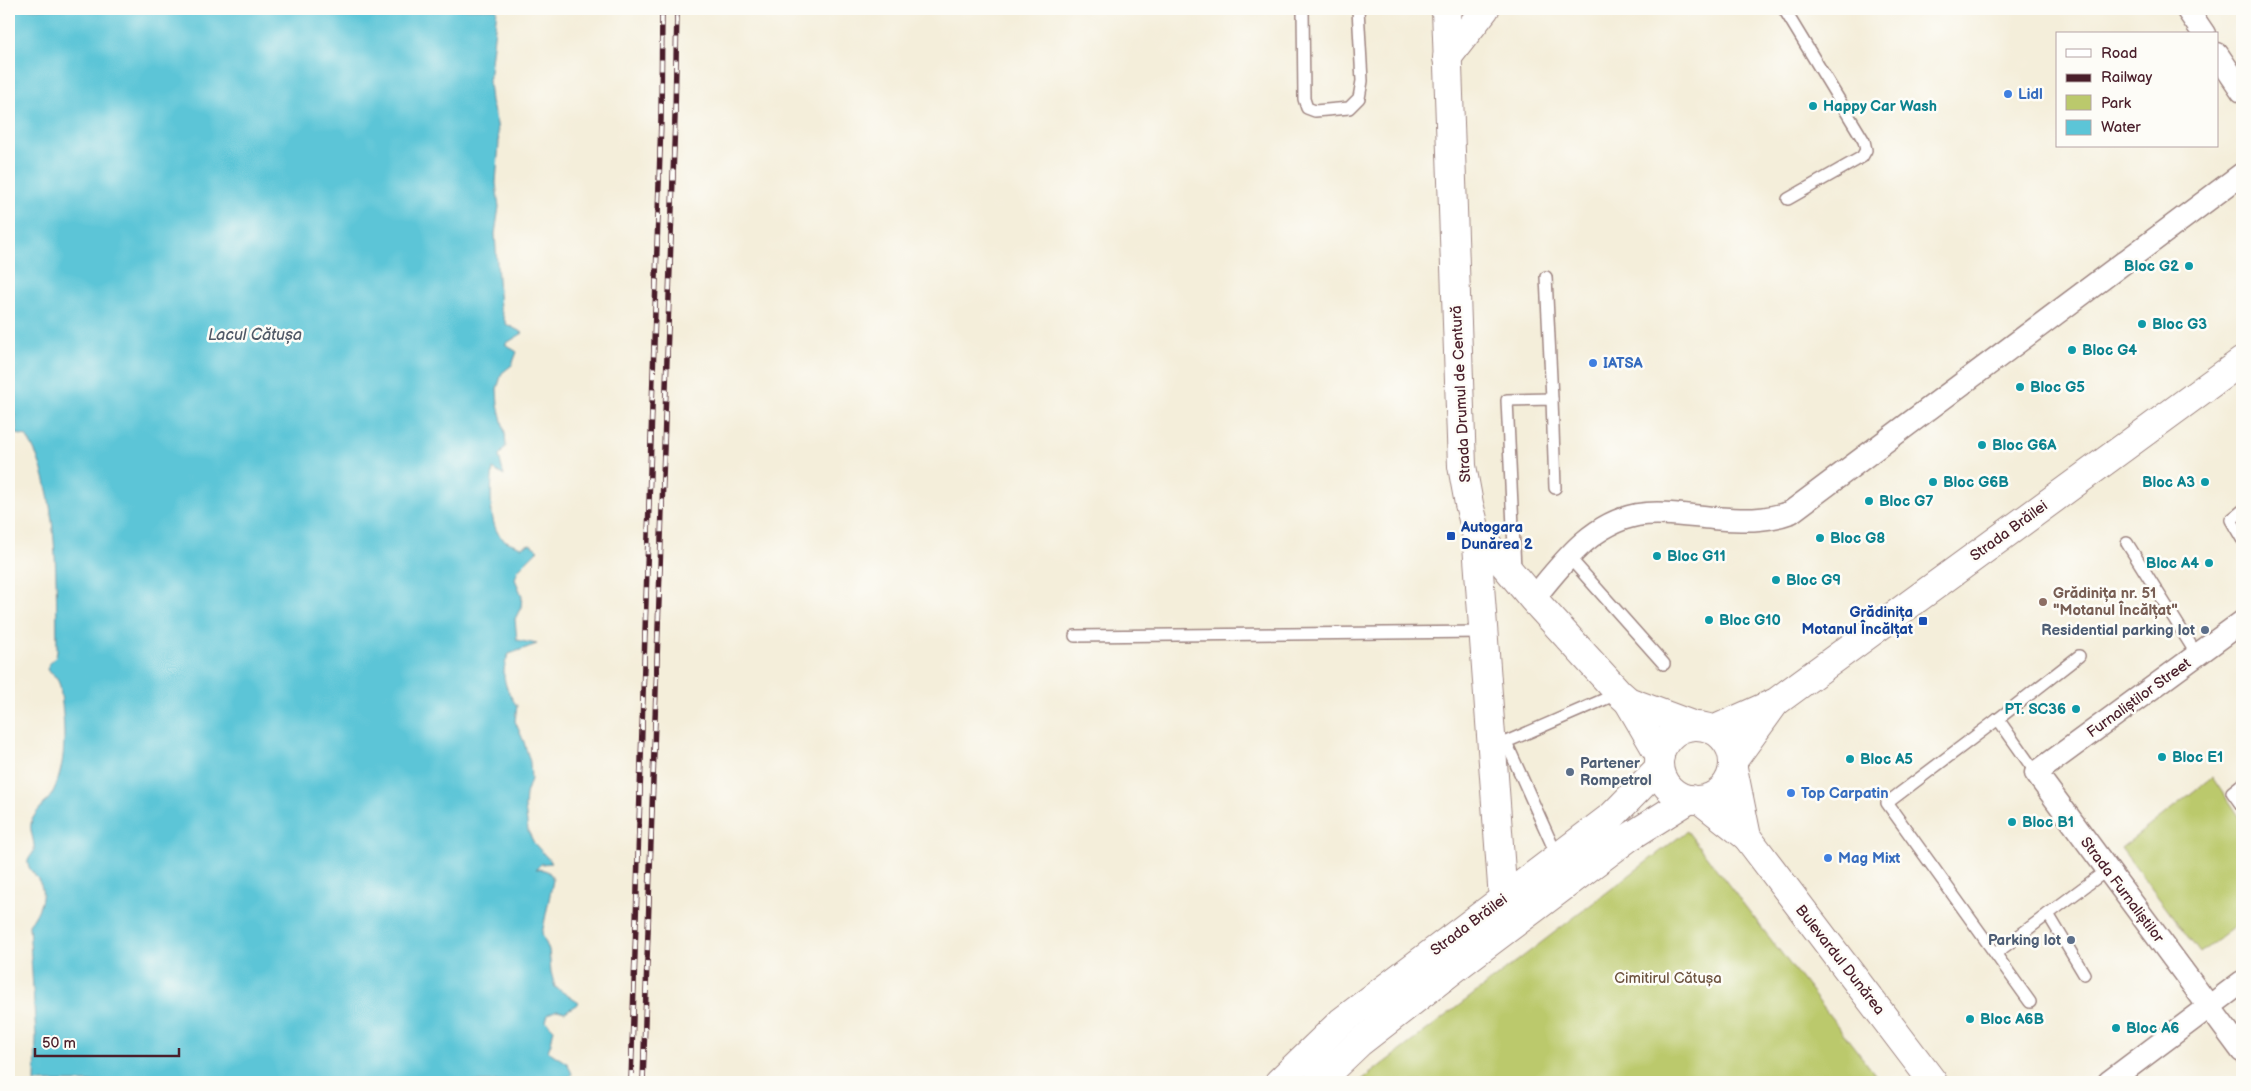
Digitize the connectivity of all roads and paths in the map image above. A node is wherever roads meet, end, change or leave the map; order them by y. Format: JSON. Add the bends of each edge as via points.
{"nodes":[{"id":1,"x":1303,"y":9,"type":"edge"},
{"id":2,"x":1358,"y":9,"type":"edge"},
{"id":3,"x":1446,"y":9,"type":"edge"},
{"id":4,"x":1469,"y":9,"type":"edge"},
{"id":5,"x":1478,"y":9,"type":"edge"},
{"id":6,"x":1485,"y":9,"type":"edge"},
{"id":7,"x":1784,"y":9,"type":"edge"},
{"id":8,"x":2187,"y":9,"type":"edge"},
{"id":9,"x":2203,"y":32,"type":"edge"},
{"id":10,"x":2218,"y":55,"type":"edge"},
{"id":11,"x":1448,"y":58,"type":"junction"},
{"id":12,"x":2242,"y":91,"type":"edge"},
{"id":13,"x":2242,"y":174,"type":"edge"},
{"id":14,"x":1788,"y":199,"type":"dead end"},
{"id":15,"x":1546,"y":277,"type":"dead end"},
{"id":16,"x":2242,"y":361,"type":"edge"},
{"id":17,"x":1552,"y":399,"type":"junction"},
{"id":18,"x":1555,"y":488,"type":"dead end"},
{"id":19,"x":2242,"y":511,"type":"edge"},
{"id":20,"x":1476,"y":532,"type":"junction"},
{"id":21,"x":2242,"y":539,"type":"edge"},
{"id":22,"x":2127,"y":543,"type":"dead end"},
{"id":23,"x":1568,"y":556,"type":"junction"},
{"id":24,"x":1524,"y":588,"type":"junction"},
{"id":25,"x":2242,"y":622,"type":"edge"},
{"id":26,"x":1484,"y":632,"type":"junction"},
{"id":27,"x":1075,"y":636,"type":"dead end"},
{"id":28,"x":2197,"y":655,"type":"junction"},
{"id":29,"x":2079,"y":656,"type":"dead end"},
{"id":30,"x":1664,"y":664,"type":"dead end"},
{"id":31,"x":1624,"y":697,"type":"junction"},
{"id":32,"x":1776,"y":702,"type":"junction"},
{"id":33,"x":1998,"y":719,"type":"junction"},
{"id":34,"x":1704,"y":728,"type":"junction"},
{"id":35,"x":1499,"y":741,"type":"junction"},
{"id":36,"x":1659,"y":762,"type":"junction"},
{"id":37,"x":1733,"y":764,"type":"junction"},
{"id":38,"x":2036,"y":773,"type":"junction"},
{"id":39,"x":2242,"y":784,"type":"edge"},
{"id":40,"x":1695,"y":800,"type":"junction"},
{"id":41,"x":2242,"y":806,"type":"edge"},
{"id":42,"x":1747,"y":837,"type":"junction"},
{"id":43,"x":1558,"y":858,"type":"junction"},
{"id":44,"x":2107,"y":870,"type":"junction"},
{"id":45,"x":1503,"y":899,"type":"junction"},
{"id":46,"x":2048,"y":914,"type":"junction"},
{"id":47,"x":1996,"y":953,"type":"junction"},
{"id":48,"x":2084,"y":974,"type":"dead end"},
{"id":49,"x":2242,"y":982,"type":"edge"},
{"id":50,"x":2030,"y":1002,"type":"dead end"},
{"id":51,"x":2210,"y":1006,"type":"junction"},
{"id":52,"x":2242,"y":1050,"type":"edge"},
{"id":53,"x":1279,"y":1082,"type":"edge"},
{"id":54,"x":1318,"y":1082,"type":"edge"},
{"id":55,"x":1933,"y":1082,"type":"edge"},
{"id":56,"x":2109,"y":1082,"type":"edge"}],
"edges":[{"from":1,"to":2,"type":"lane","via":[[1304,99],[1307,108],[1315,111],[1349,108],[1359,98],[1362,81]]},
{"from":3,"to":11,"type":"main road","name":"Strada Drumul de Centură"},
{"from":4,"to":5,"type":"main road"},
{"from":6,"to":11,"type":"main road"},
{"from":7,"to":14,"type":"lane","via":[[1864,141],[1866,150],[1862,157]]},
{"from":8,"to":9,"type":"street"},
{"from":10,"to":12,"type":"street"},
{"from":11,"to":20,"type":"main road","name":"Strada Drumul de Centură","via":[[1462,466]]},
{"from":13,"to":23,"type":"street","via":[[1791,512],[1760,520],[1638,515],[1616,521],[1588,538]]},
{"from":15,"to":17,"type":"lane"},
{"from":16,"to":32,"type":"main road","name":"Strada Brăilei"},
{"from":17,"to":18,"type":"lane"},
{"from":17,"to":24,"type":"lane","via":[[1506,400]]},
{"from":19,"to":21,"type":"lane","via":[[2230,520]]},
{"from":20,"to":24,"type":"main road","name":"Strada Drumul de Centură"},
{"from":20,"to":26,"type":"main road"},
{"from":22,"to":28,"type":"lane"},
{"from":23,"to":24,"type":"street"},
{"from":23,"to":30,"type":"lane"},
{"from":24,"to":31,"type":"main road","name":"Strada Drumul de Centură"},
{"from":25,"to":28,"type":"street","name":"Furnaliștilor Street"},
{"from":26,"to":27,"type":"lane"},
{"from":26,"to":35,"type":"main road"},
{"from":28,"to":38,"type":"street","name":"Furnaliștilor Street"},
{"from":29,"to":33,"type":"lane"},
{"from":31,"to":34,"type":"main road","name":"Strada Drumul de Centură"},
{"from":31,"to":35,"type":"lane"},
{"from":31,"to":36,"type":"main road","name":"Strada Drumul de Centură"},
{"from":32,"to":34,"type":"main road","name":"Strada Brăilei"},
{"from":32,"to":37,"type":"main road","name":"Strada Brăilei"},
{"from":33,"to":38,"type":"lane"},
{"from":33,"to":47,"type":"lane","via":[[1887,803]]},
{"from":34,"to":36,"type":"main road","name":"Strada Brăilei","via":[[1679,730],[1666,741]]},
{"from":34,"to":37,"type":"main road","via":[[1723,738],[1730,749]]},
{"from":35,"to":43,"type":"lane"},
{"from":35,"to":45,"type":"main road"},
{"from":36,"to":40,"type":"main road","via":[[1669,789],[1679,796]]},
{"from":36,"to":43,"type":"main road","name":"Strada Brăilei","via":[[1612,816]]},
{"from":37,"to":40,"type":"main road","name":"Strada Brăilei","via":[[1729,780],[1722,790]]},
{"from":37,"to":42,"type":"main road","name":"Bulevardul Dunărea"},
{"from":38,"to":44,"type":"street","name":"Strada Furnaliștilor"},
{"from":39,"to":41,"type":"lane","via":[[2232,792]]},
{"from":40,"to":42,"type":"main road","name":"Bulevardul Dunărea"},
{"from":40,"to":54,"type":"main road","name":"Strada Brăilei","via":[[1628,838],[1359,1043]]},
{"from":42,"to":55,"type":"main road","name":"Bulevardul Dunărea"},
{"from":43,"to":45,"type":"main road","name":"Strada Brăilei"},
{"from":44,"to":46,"type":"lane"},
{"from":44,"to":51,"type":"street","name":"Strada Furnaliștilor"},
{"from":45,"to":53,"type":"main road","name":"Strada Brăilei","via":[[1341,1022]]},
{"from":46,"to":47,"type":"lane"},
{"from":46,"to":48,"type":"lane"},
{"from":47,"to":50,"type":"lane"},
{"from":49,"to":51,"type":"street"},
{"from":51,"to":52,"type":"street","name":"Strada Furnaliștilor"},
{"from":51,"to":56,"type":"street"}]}
